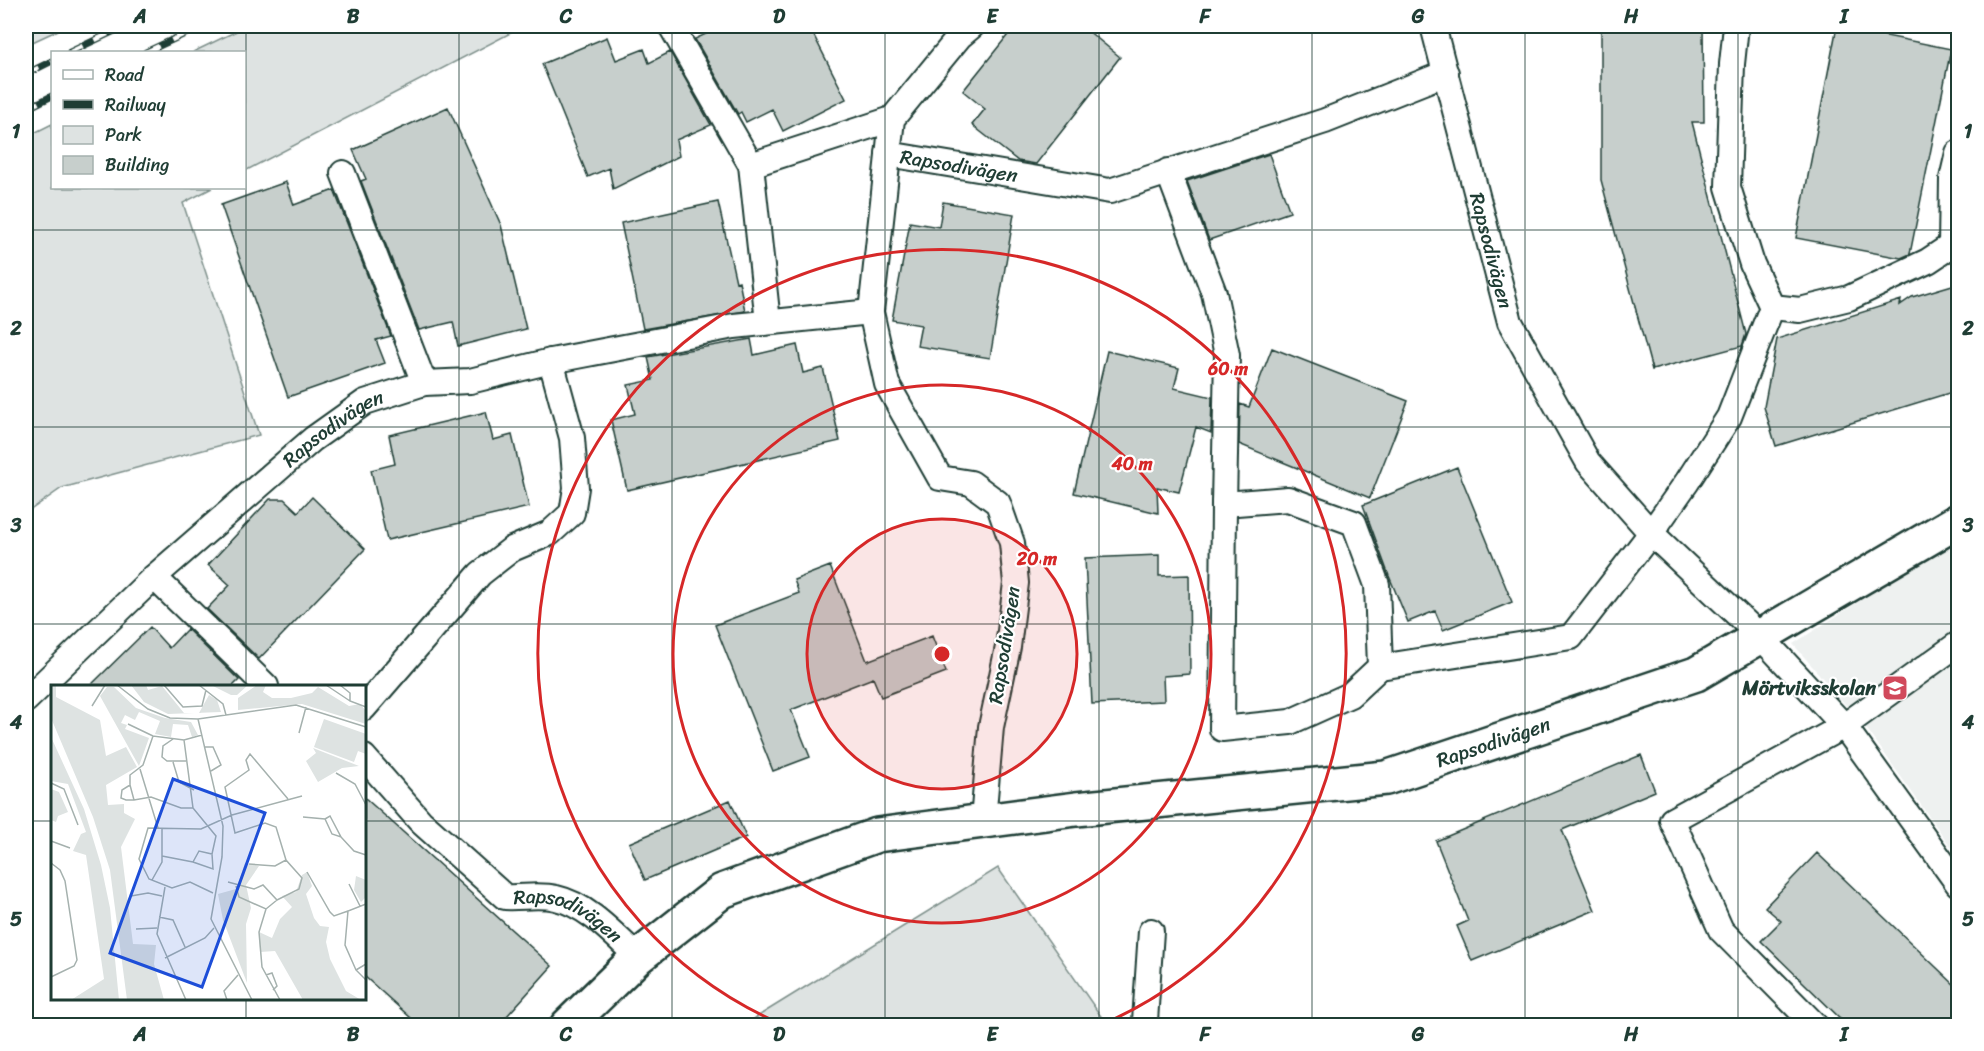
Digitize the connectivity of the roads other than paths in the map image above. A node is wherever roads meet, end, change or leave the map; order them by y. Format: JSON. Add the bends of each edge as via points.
{"nodes":[{"id":1,"x":671,"y":26,"type":"edge"},
{"id":2,"x":972,"y":26,"type":"edge"},
{"id":3,"x":1434,"y":26,"type":"edge"},
{"id":4,"x":1736,"y":26,"type":"edge"},
{"id":5,"x":1446,"y":73,"type":"junction"},
{"id":6,"x":892,"y":119,"type":"junction"},
{"id":7,"x":1959,"y":153,"type":"edge"},
{"id":8,"x":888,"y":154,"type":"junction"},
{"id":9,"x":751,"y":165,"type":"junction"},
{"id":10,"x":1168,"y":171,"type":"junction"},
{"id":11,"x":343,"y":173,"type":"dead end"},
{"id":12,"x":1955,"y":243,"type":"edge"},
{"id":13,"x":1772,"y":307,"type":"junction"},
{"id":14,"x":871,"y":312,"type":"junction"},
{"id":15,"x":768,"y":322,"type":"junction"},
{"id":16,"x":551,"y":361,"type":"junction"},
{"id":17,"x":424,"y":383,"type":"junction"},
{"id":18,"x":1224,"y":504,"type":"junction"},
{"id":19,"x":1959,"y":521,"type":"edge"},
{"id":20,"x":1651,"y":533,"type":"junction"},
{"id":21,"x":154,"y":577,"type":"junction"},
{"id":22,"x":1760,"y":636,"type":"junction"},
{"id":23,"x":1959,"y":644,"type":"edge"},
{"id":24,"x":1380,"y":667,"type":"junction"},
{"id":25,"x":264,"y":685,"type":"edge"},
{"id":26,"x":26,"y":700,"type":"edge"},
{"id":27,"x":366,"y":706,"type":"edge"},
{"id":28,"x":1844,"y":726,"type":"junction"},
{"id":29,"x":366,"y":759,"type":"edge"},
{"id":30,"x":982,"y":821,"type":"junction"},
{"id":31,"x":1959,"y":885,"type":"edge"},
{"id":32,"x":1151,"y":931,"type":"dead end"},
{"id":33,"x":639,"y":957,"type":"junction"},
{"id":34,"x":1143,"y":1024,"type":"edge"},
{"id":35,"x":567,"y":1026,"type":"edge"},
{"id":36,"x":1816,"y":1026,"type":"edge"}],
"edges":[{"from":1,"to":9,"type":"lane"},
{"from":2,"to":6,"type":"lane","name":"Rapsodivägen"},
{"from":3,"to":5,"type":"lane","name":"Rapsodivägen"},
{"from":4,"to":13,"type":"lane","via":[[1728,187],[1752,264]]},
{"from":5,"to":10,"type":"lane","name":"Rapsodivägen","via":[[1324,122]]},
{"from":5,"to":20,"type":"lane","name":"Rapsodivägen","via":[[1510,322],[1588,462]]},
{"from":6,"to":8,"type":"lane","name":"Rapsodivägen"},
{"from":6,"to":9,"type":"lane","name":"Rapsodivägen"},
{"from":7,"to":12,"type":"lane","via":[[1952,179]]},
{"from":8,"to":10,"type":"lane","name":"Rapsodivägen","via":[[1110,191]]},
{"from":8,"to":14,"type":"lane","name":"Rapsodivägen"},
{"from":9,"to":15,"type":"lane"},
{"from":10,"to":18,"type":"lane","via":[[1215,293],[1227,355]]},
{"from":11,"to":17,"type":"lane"},
{"from":12,"to":13,"type":"lane","via":[[1928,261],[1850,298],[1800,310]]},
{"from":13,"to":20,"type":"lane","via":[[1729,417]]},
{"from":14,"to":15,"type":"lane","name":"Rapsodivägen"},
{"from":14,"to":30,"type":"lane","name":"Rapsodivägen","via":[[887,384],[940,478],[971,483],[998,502],[1012,543],[1016,584],[991,727]]},
{"from":15,"to":16,"type":"lane","name":"Rapsodivägen"},
{"from":16,"to":17,"type":"lane","name":"Rapsodivägen","via":[[470,381]]},
{"from":16,"to":27,"type":"lane","via":[[572,438],[576,488],[572,513],[550,533],[512,549],[480,574]]},
{"from":17,"to":21,"type":"lane","name":"Rapsodivägen","via":[[365,402],[313,439]]},
{"from":18,"to":24,"type":"lane","via":[[1288,498],[1354,523],[1377,585]]},
{"from":18,"to":24,"type":"lane","via":[[1222,729],[1290,722],[1350,695]]},
{"from":19,"to":22,"type":"street","name":"Rapsodivägen"},
{"from":20,"to":22,"type":"lane","name":"Rapsodivägen"},
{"from":20,"to":24,"type":"lane","via":[[1570,637]]},
{"from":21,"to":25,"type":"lane"},
{"from":21,"to":26,"type":"lane","name":"Rapsodivägen"},
{"from":22,"to":28,"type":"lane","name":"Rapsodivägen"},
{"from":22,"to":30,"type":"street","name":"Rapsodivägen","via":[[1696,674],[1386,778]]},
{"from":23,"to":28,"type":"lane"},
{"from":28,"to":31,"type":"lane","name":"Rapsodivägen"},
{"from":28,"to":36,"type":"lane","via":[[1672,820],[1721,930]]},
{"from":29,"to":33,"type":"lane","name":"Rapsodivägen","via":[[421,822],[505,897],[554,897],[572,903]]},
{"from":30,"to":33,"type":"street","name":"Rapsodivägen","via":[[877,835],[722,891]]},
{"from":32,"to":34,"type":"lane"},
{"from":33,"to":35,"type":"street","name":"Rapsodivägen"}]}
